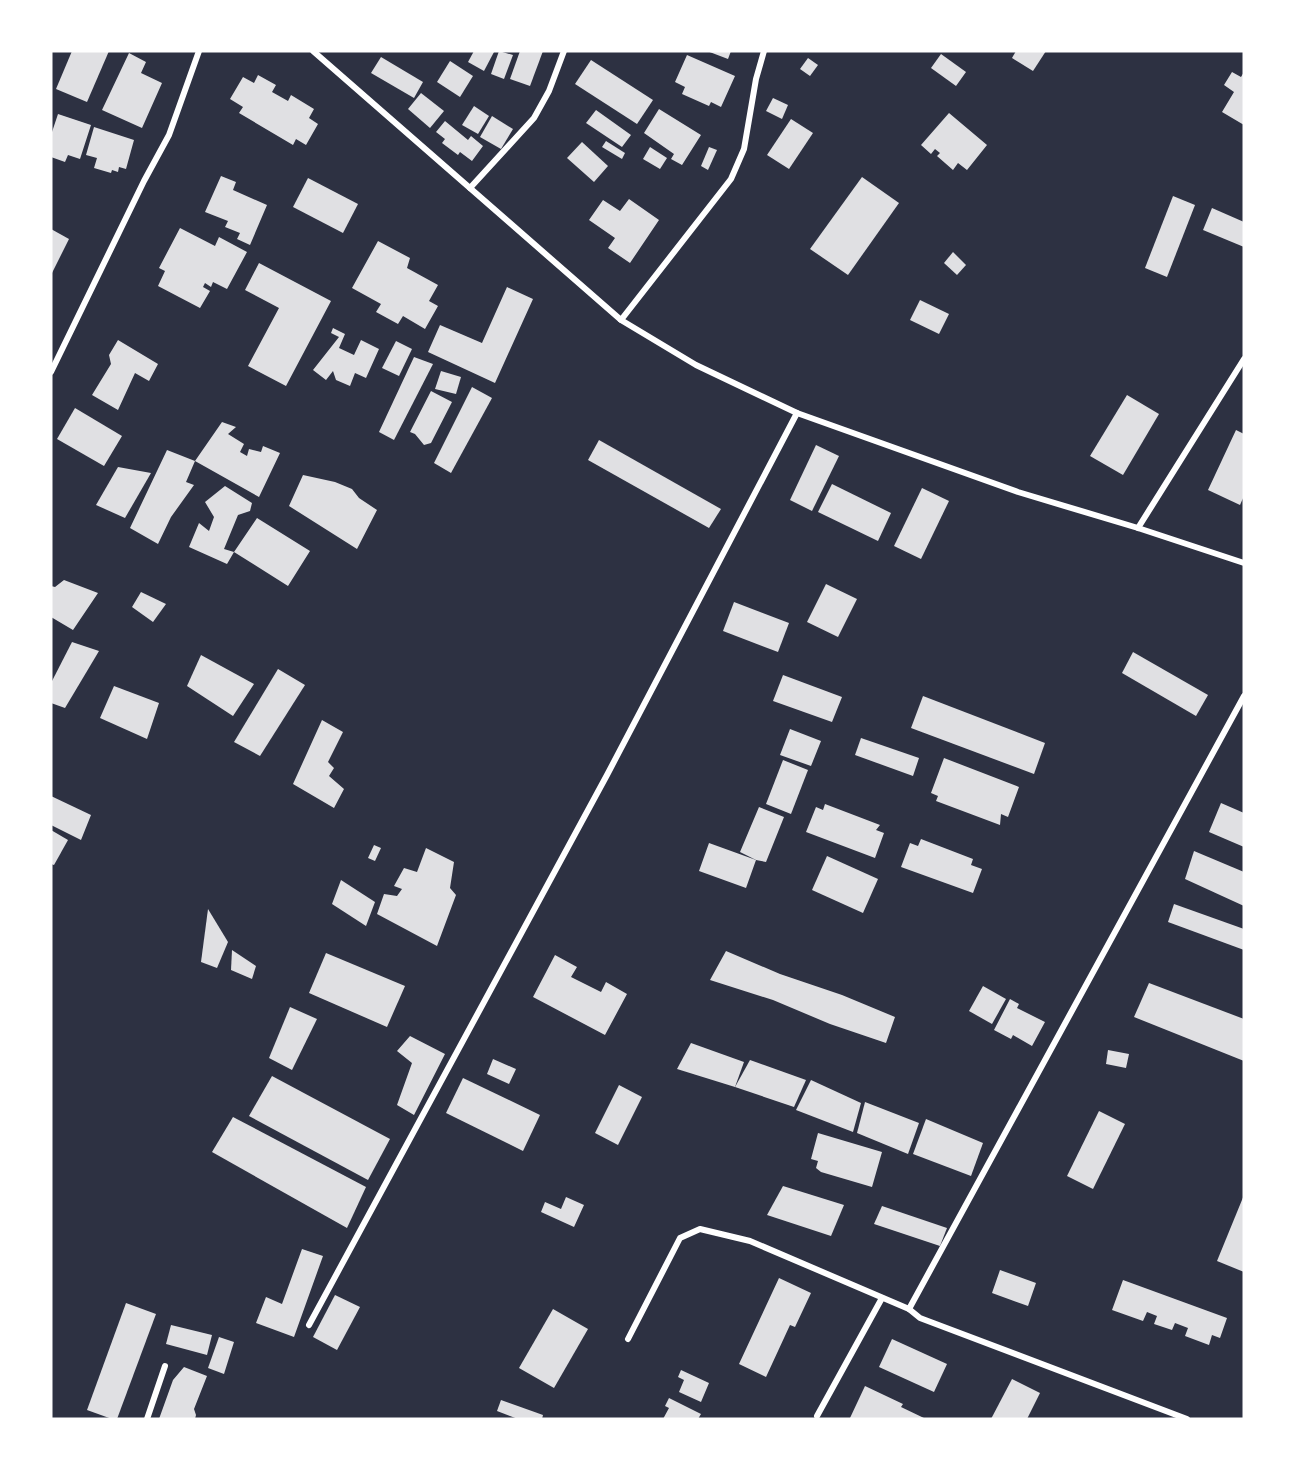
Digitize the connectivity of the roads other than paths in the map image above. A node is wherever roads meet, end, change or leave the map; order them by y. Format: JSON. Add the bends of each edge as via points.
{"nodes":[{"id":1,"x":199,"y":51,"type":"edge"},
{"id":2,"x":564,"y":51,"type":"edge"},
{"id":3,"x":764,"y":51,"type":"edge"},
{"id":4,"x":315,"y":52,"type":"edge"},
{"id":5,"x":470,"y":188,"type":"junction"},
{"id":6,"x":621,"y":320,"type":"junction"},
{"id":7,"x":1244,"y":359,"type":"edge"},
{"id":8,"x":51,"y":372,"type":"edge"},
{"id":9,"x":797,"y":413,"type":"junction"},
{"id":10,"x":1138,"y":528,"type":"junction"},
{"id":11,"x":1244,"y":563,"type":"edge"},
{"id":12,"x":1244,"y":696,"type":"edge"},
{"id":13,"x":882,"y":1298,"type":"junction"},
{"id":14,"x":909,"y":1309,"type":"junction"},
{"id":15,"x":309,"y":1325,"type":"dead end"},
{"id":16,"x":628,"y":1339,"type":"dead end"},
{"id":17,"x":165,"y":1365,"type":"dead end"},
{"id":18,"x":817,"y":1416,"type":"dead end"},
{"id":19,"x":147,"y":1419,"type":"edge"},
{"id":20,"x":1187,"y":1419,"type":"edge"}],
"edges":[{"from":1,"to":8,"type":"street","via":[[169,135]]},
{"from":2,"to":5,"type":"street","via":[[534,118]]},
{"from":3,"to":6,"type":"street","via":[[744,149],[731,179]]},
{"from":4,"to":5,"type":"street"},
{"from":5,"to":6,"type":"street"},
{"from":6,"to":9,"type":"street","via":[[696,364]]},
{"from":7,"to":10,"type":"street"},
{"from":9,"to":10,"type":"street","via":[[1018,492]]},
{"from":9,"to":15,"type":"street"},
{"from":10,"to":11,"type":"street"},
{"from":12,"to":14,"type":"street"},
{"from":13,"to":14,"type":"street"},
{"from":13,"to":16,"type":"street","via":[[750,1241],[700,1229],[680,1238]]},
{"from":13,"to":18,"type":"street"},
{"from":14,"to":20,"type":"street","via":[[920,1318]]},
{"from":17,"to":19,"type":"street"}]}
